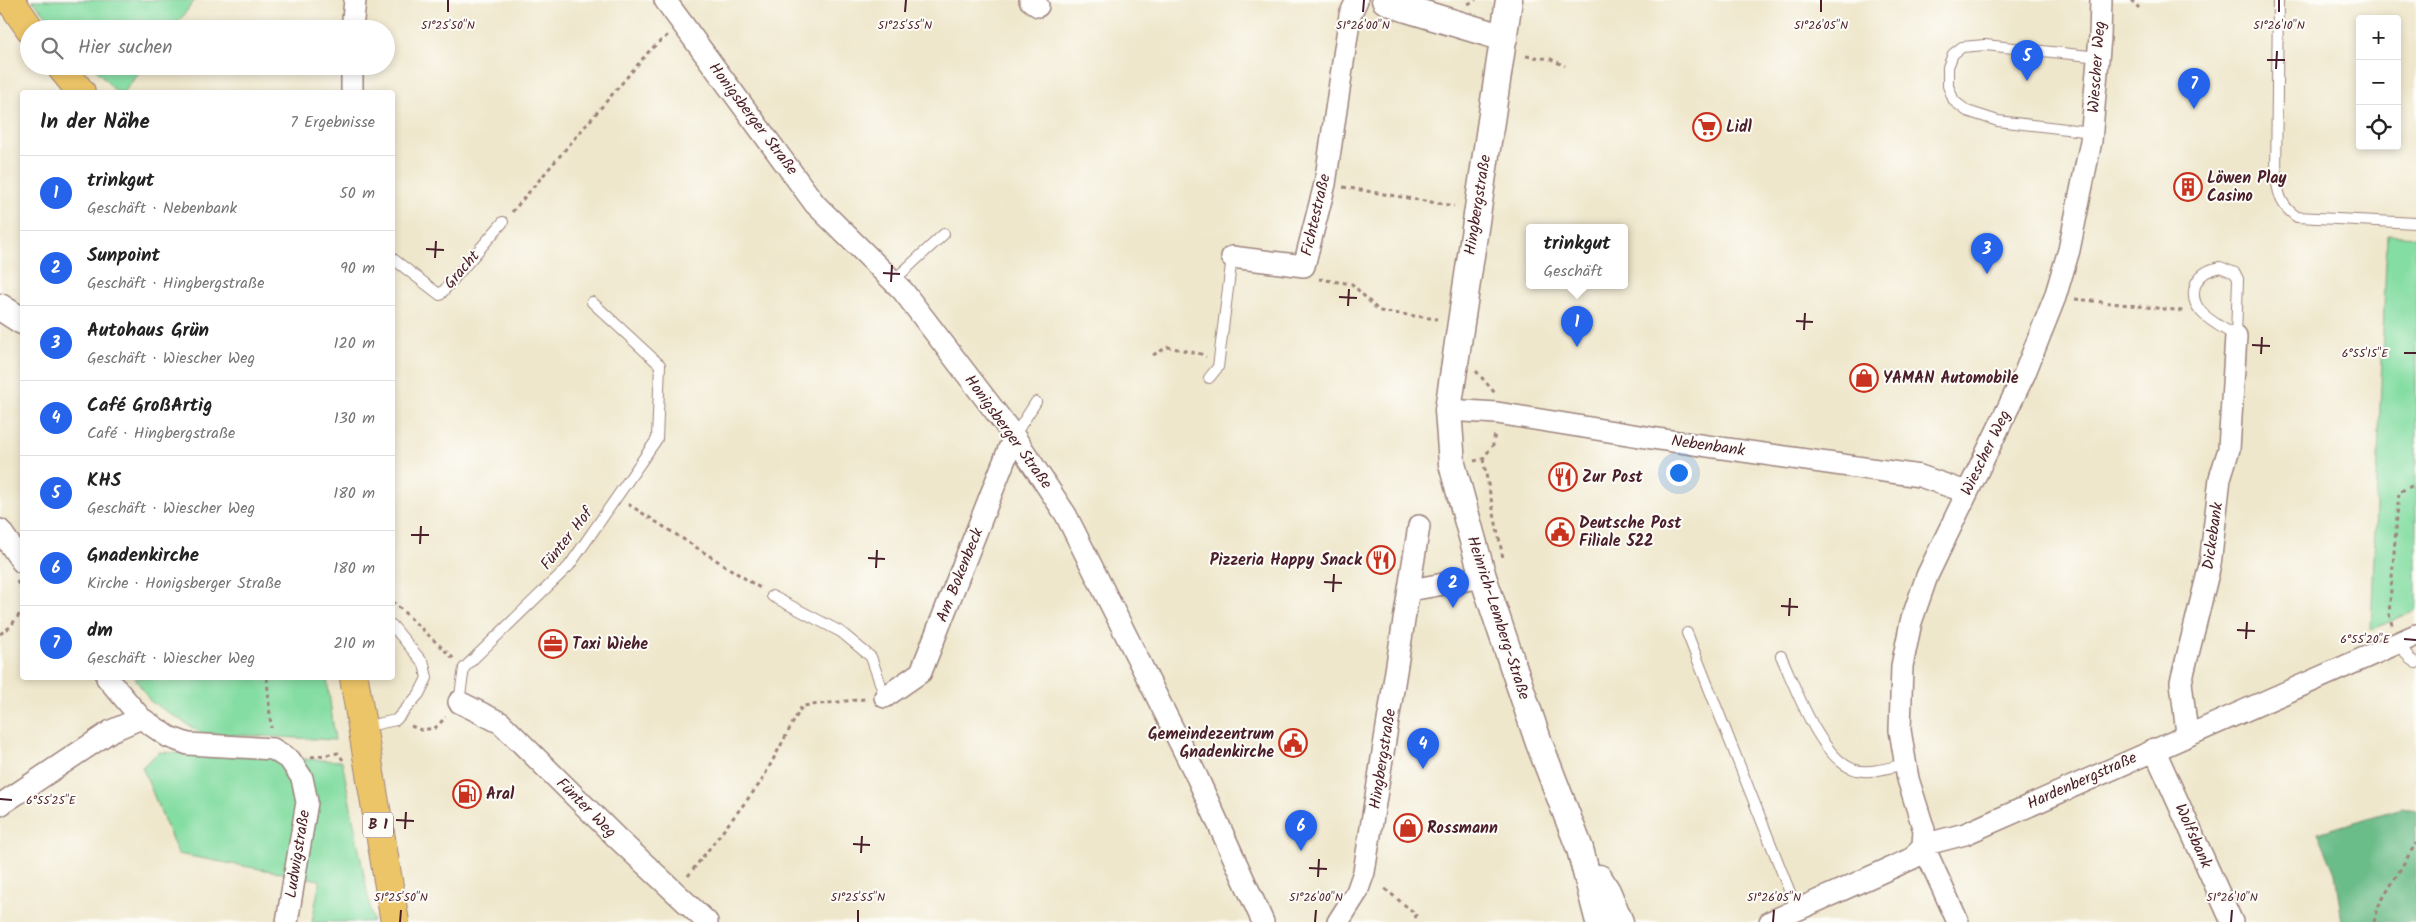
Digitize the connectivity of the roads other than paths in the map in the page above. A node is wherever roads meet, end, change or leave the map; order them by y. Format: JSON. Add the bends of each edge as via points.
{"nodes":[{"id":1,"x":10,"y":0,"type":"edge"},
{"id":2,"x":355,"y":0,"type":"edge"},
{"id":3,"x":665,"y":0,"type":"edge"},
{"id":4,"x":1357,"y":0,"type":"edge"},
{"id":5,"x":1385,"y":0,"type":"edge"},
{"id":6,"x":1509,"y":0,"type":"edge"},
{"id":7,"x":2101,"y":0,"type":"edge"},
{"id":8,"x":2278,"y":0,"type":"edge"},
{"id":9,"x":24,"y":20,"type":"edge"},
{"id":10,"x":353,"y":20,"type":"edge"},
{"id":11,"x":1504,"y":38,"type":"junction"},
{"id":12,"x":2099,"y":57,"type":"junction"},
{"id":13,"x":68,"y":75,"type":"edge"},
{"id":14,"x":352,"y":75,"type":"edge"},
{"id":15,"x":80,"y":90,"type":"edge"},
{"id":16,"x":352,"y":90,"type":"edge"},
{"id":17,"x":2092,"y":132,"type":"junction"},
{"id":18,"x":503,"y":222,"type":"road end"},
{"id":19,"x":2416,"y":223,"type":"edge"},
{"id":20,"x":944,"y":234,"type":"dead end"},
{"id":21,"x":1232,"y":256,"type":"joint"},
{"id":22,"x":395,"y":260,"type":"edge"},
{"id":23,"x":893,"y":281,"type":"junction"},
{"id":24,"x":592,"y":302,"type":"dead end"},
{"id":25,"x":0,"y":306,"type":"edge"},
{"id":26,"x":20,"y":320,"type":"edge"},
{"id":27,"x":2236,"y":336,"type":"junction"},
{"id":28,"x":1209,"y":378,"type":"dead end"},
{"id":29,"x":1036,"y":402,"type":"dead end"},
{"id":30,"x":1448,"y":410,"type":"junction"},
{"id":31,"x":1014,"y":436,"type":"junction"},
{"id":32,"x":1966,"y":492,"type":"junction"},
{"id":33,"x":1419,"y":526,"type":"dead end"},
{"id":34,"x":0,"y":530,"type":"edge"},
{"id":35,"x":20,"y":559,"type":"edge"},
{"id":36,"x":1483,"y":577,"type":"junction"},
{"id":37,"x":1410,"y":590,"type":"junction"},
{"id":38,"x":772,"y":596,"type":"road end"},
{"id":39,"x":395,"y":628,"type":"edge"},
{"id":40,"x":1687,"y":633,"type":"dead end"},
{"id":41,"x":2407,"y":638,"type":"edge"},
{"id":42,"x":1782,"y":656,"type":"dead end"},
{"id":43,"x":2416,"y":662,"type":"edge"},
{"id":44,"x":108,"y":680,"type":"edge"},
{"id":45,"x":354,"y":680,"type":"edge"},
{"id":46,"x":885,"y":697,"type":"joint"},
{"id":47,"x":459,"y":702,"type":"joint"},
{"id":48,"x":141,"y":718,"type":"junction"},
{"id":49,"x":362,"y":728,"type":"junction"},
{"id":50,"x":2187,"y":734,"type":"junction"},
{"id":51,"x":2154,"y":750,"type":"junction"},
{"id":52,"x":1905,"y":764,"type":"junction"},
{"id":53,"x":0,"y":805,"type":"edge"},
{"id":54,"x":1924,"y":845,"type":"junction"},
{"id":55,"x":1580,"y":849,"type":"junction"},
{"id":56,"x":1797,"y":910,"type":"junction"},
{"id":57,"x":287,"y":922,"type":"edge"},
{"id":58,"x":395,"y":922,"type":"edge"},
{"id":59,"x":707,"y":922,"type":"edge"},
{"id":60,"x":1263,"y":922,"type":"edge"},
{"id":61,"x":1338,"y":922,"type":"edge"},
{"id":62,"x":1599,"y":922,"type":"edge"},
{"id":63,"x":1620,"y":922,"type":"edge"},
{"id":64,"x":1770,"y":922,"type":"edge"},
{"id":65,"x":1958,"y":922,"type":"edge"},
{"id":66,"x":2232,"y":922,"type":"edge"}],
"edges":[{"from":1,"to":9,"type":"main road"},
{"from":2,"to":10,"type":"street"},
{"from":3,"to":23,"type":"street","name":"Honigsberger Straße","via":[[815,204]]},
{"from":4,"to":21,"type":"street","name":"Fichtestraße","via":[[1350,16],[1325,184],[1304,266]]},
{"from":5,"to":11,"type":"street"},
{"from":6,"to":11,"type":"street","name":"Hingbergstraße"},
{"from":7,"to":12,"type":"street","name":"Wiescher Weg"},
{"from":8,"to":19,"type":"lane","via":[[2276,178],[2279,198],[2296,217]]},
{"from":11,"to":30,"type":"street","name":"Hingbergstraße"},
{"from":12,"to":17,"type":"street","name":"Wiescher Weg"},
{"from":12,"to":17,"type":"lane","via":[[1984,45],[1962,46],[1953,54],[1948,68],[1948,86],[1954,101],[1967,112],[1998,120]]},
{"from":13,"to":15,"type":"main road"},
{"from":14,"to":16,"type":"street"},
{"from":17,"to":32,"type":"street","name":"Wiescher Weg","via":[[2069,250],[2055,297],[2024,375]]},
{"from":18,"to":22,"type":"lane","name":"Gracht","via":[[440,295]]},
{"from":20,"to":23,"type":"lane"},
{"from":21,"to":28,"type":"lane","name":"Fichtestraße","via":[[1218,367]]},
{"from":23,"to":31,"type":"street","name":"Honigsberger Straße"},
{"from":24,"to":47,"type":"lane","name":"Fünter Hof","via":[[660,365],[657,439],[569,566],[464,668]]},
{"from":25,"to":26,"type":"street"},
{"from":27,"to":27,"type":"lane","name":"Dickebank","via":[[2202,314],[2194,302],[2199,278],[2211,268],[2220,266],[2228,269],[2238,279]]},
{"from":27,"to":50,"type":"street","name":"Dickebank","via":[[2229,450],[2220,478],[2210,566],[2181,682]]},
{"from":29,"to":31,"type":"lane"},
{"from":30,"to":32,"type":"street","name":"Nebenbank","via":[[1497,413],[1920,476]]},
{"from":30,"to":36,"type":"street","name":"Heinrich-Lemberg-Straße","via":[[1452,464]]},
{"from":31,"to":46,"type":"street","name":"Am Bokenbeck","via":[[921,672]]},
{"from":31,"to":60,"type":"street","name":"Honigsberger Straße","via":[[1066,515],[1197,777]]},
{"from":32,"to":52,"type":"street","name":"Wiescher Weg","via":[[1927,576],[1911,622],[1902,666],[1900,730]]},
{"from":33,"to":37,"type":"street","name":"Hingbergstraße"},
{"from":34,"to":35,"type":"street"},
{"from":36,"to":37,"type":"street"},
{"from":36,"to":55,"type":"street","name":"Heinrich-Lemberg-Straße","via":[[1538,743]]},
{"from":37,"to":61,"type":"street","name":"Hingbergstraße","via":[[1364,872],[1357,892]]},
{"from":38,"to":46,"type":"lane","via":[[841,632],[871,657]]},
{"from":39,"to":49,"type":"lane","via":[[424,664],[427,678],[419,694],[396,720]]},
{"from":40,"to":56,"type":"lane"},
{"from":41,"to":43,"type":"lane","via":[[2410,659]]},
{"from":41,"to":50,"type":"street","name":"Hardenbergstraße"},
{"from":42,"to":52,"type":"lane","via":[[1814,728],[1838,760],[1856,770]]},
{"from":44,"to":48,"type":"street"},
{"from":45,"to":49,"type":"main road","number":"B 1"},
{"from":47,"to":59,"type":"street","name":"Fünter Weg","via":[[501,723],[618,840]]},
{"from":48,"to":53,"type":"street","via":[[111,731]]},
{"from":48,"to":57,"type":"street","name":"Ludwigstraße","via":[[169,737],[188,744],[282,754],[302,778],[307,802]]},
{"from":49,"to":58,"type":"main road","number":"B 1"},
{"from":50,"to":51,"type":"street","name":"Hardenbergstraße"},
{"from":51,"to":54,"type":"street","name":"Hardenbergstraße","via":[[1965,834]]},
{"from":51,"to":66,"type":"street","name":"Wolfsbank"},
{"from":52,"to":54,"type":"street","name":"Wiescher Weg","via":[[1924,830]]},
{"from":54,"to":56,"type":"street","name":"Hardenbergstraße","via":[[1913,858]]},
{"from":54,"to":65,"type":"street","name":"Wiescher Weg"},
{"from":55,"to":62,"type":"street","name":"Heinrich-Lemberg-Straße"},
{"from":55,"to":63,"type":"street","name":"Heinrich-Lemberg-Straße","via":[[1607,891]]},
{"from":56,"to":64,"type":"street","name":"Hardenbergstraße"}]}
